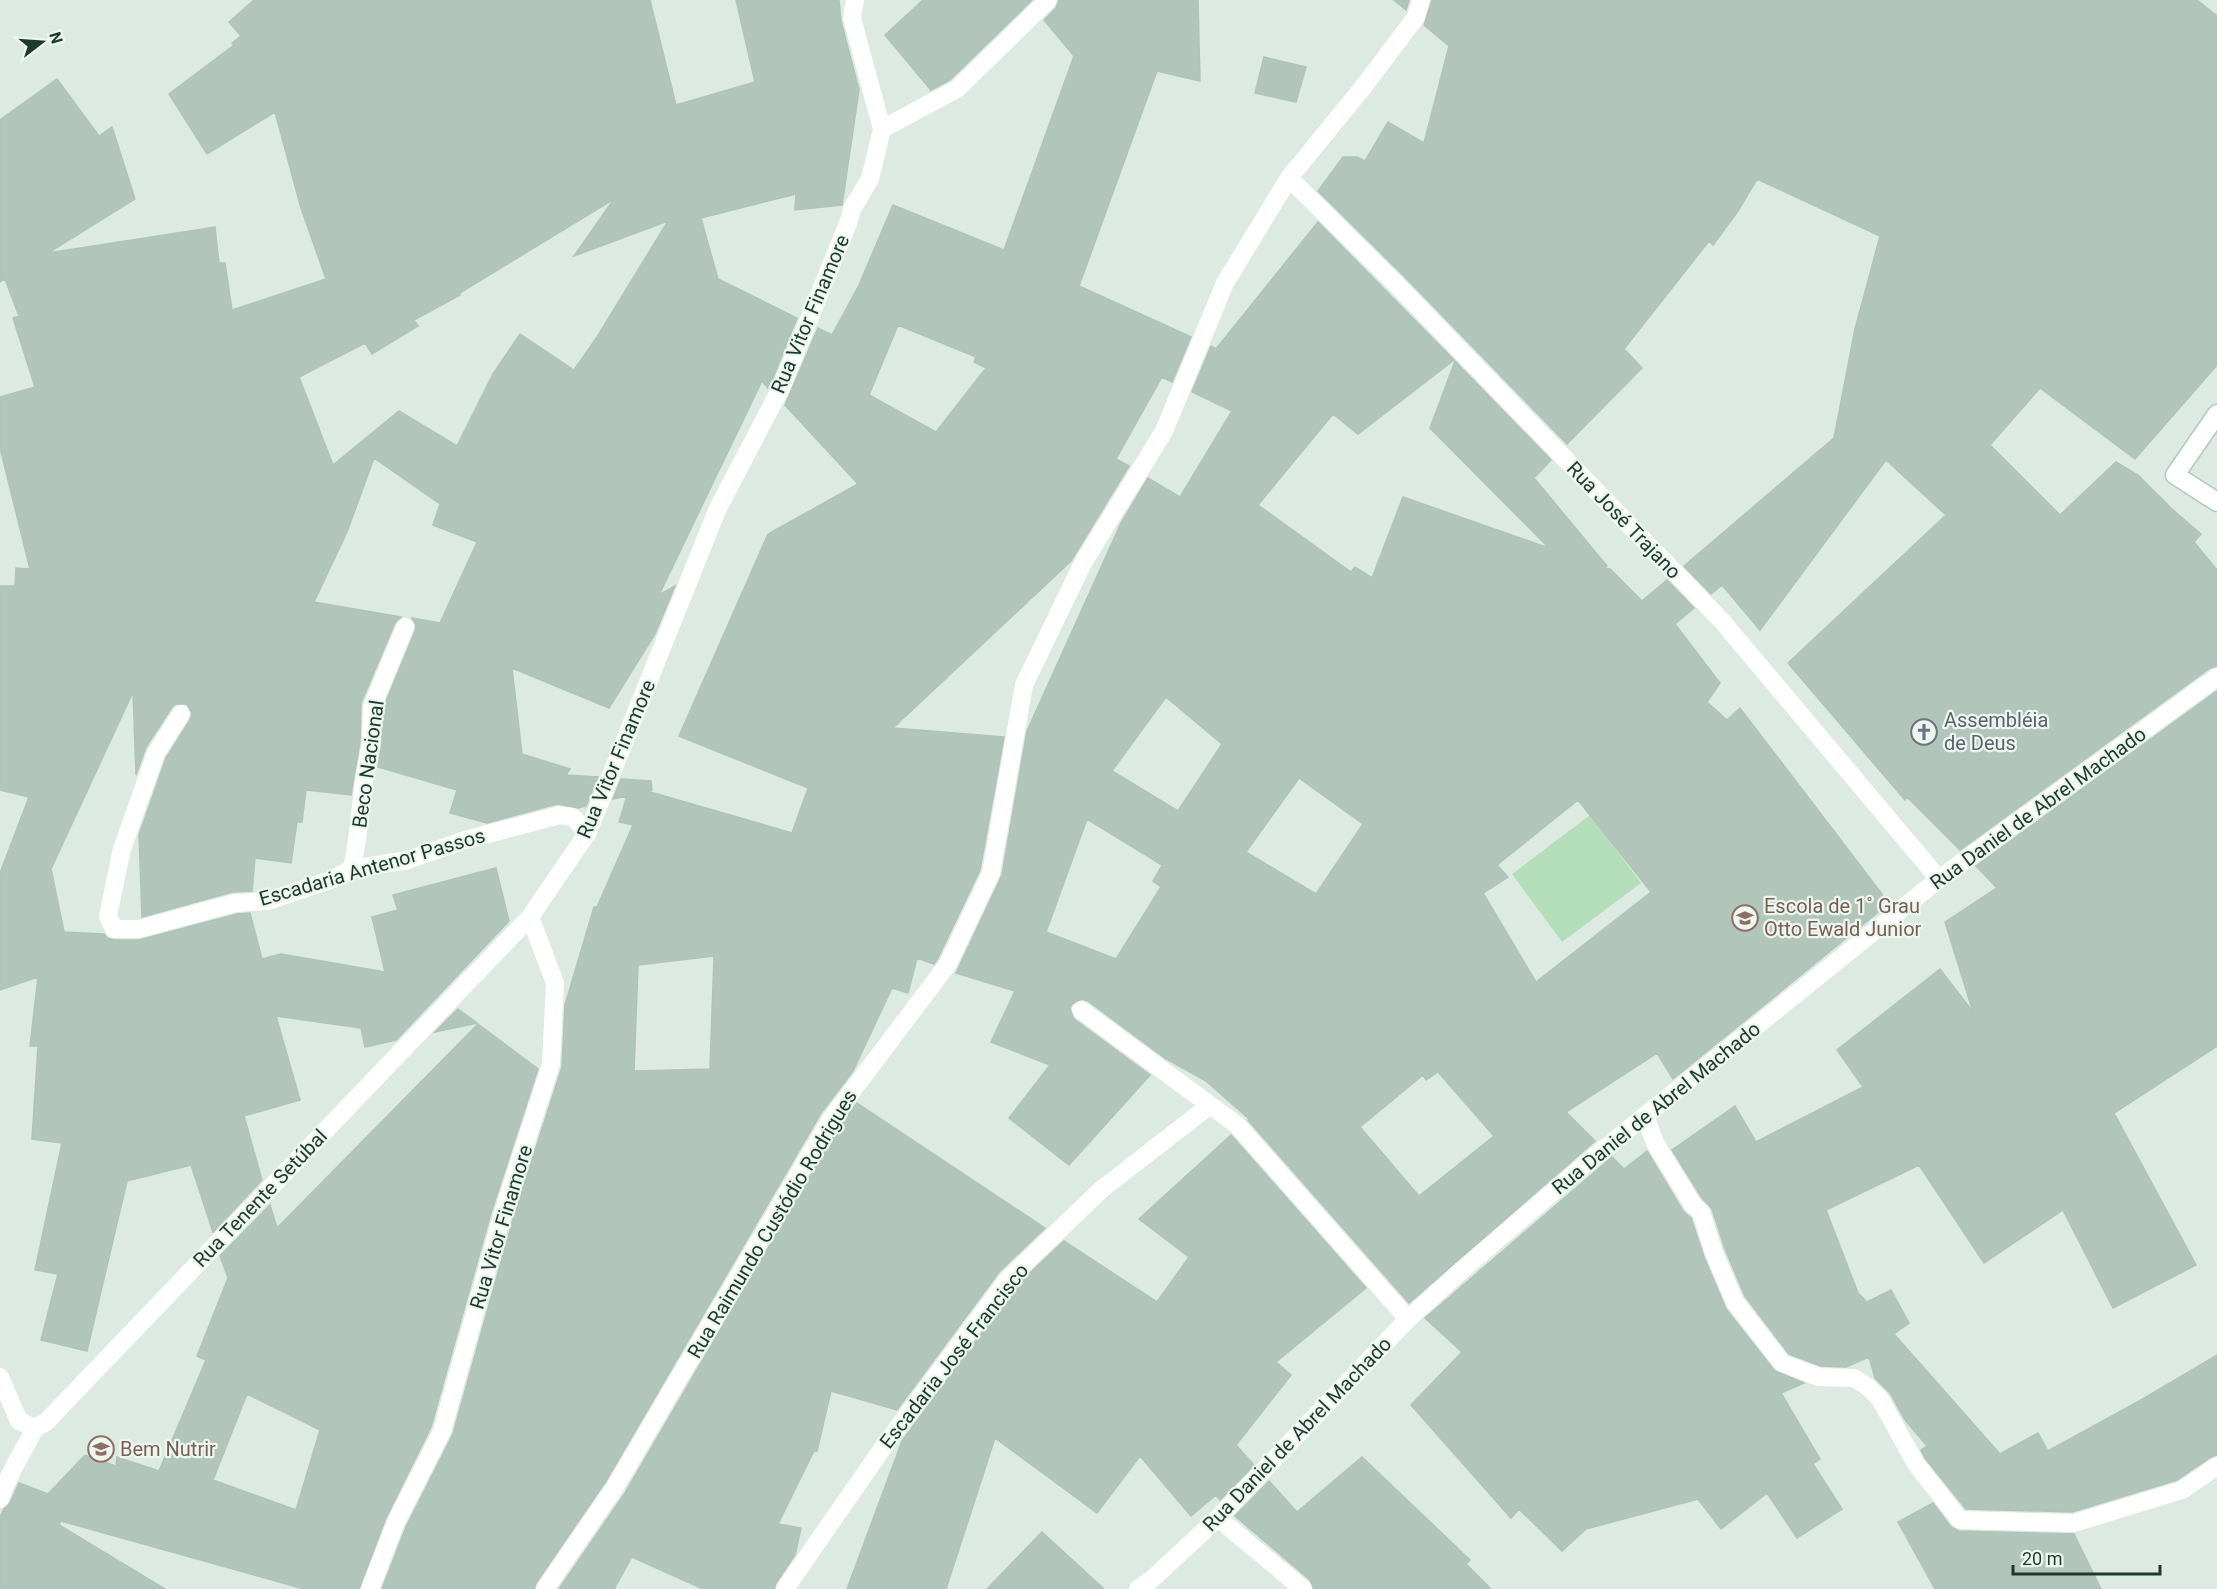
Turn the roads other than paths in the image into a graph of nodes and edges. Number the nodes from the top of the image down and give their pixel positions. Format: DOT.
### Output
graph roads {
  1 [pos="855,0"];
  2 [pos="1048,0"];
  3 [pos="1421,0"];
  4 [pos="882,129"];
  5 [pos="1289,178"];
  6 [pos="2217,414"];
  7 [pos="2217,501"];
  8 [pos="405,627"];
  9 [pos="2217,677"];
  10 [pos="181,714"];
  11 [pos="588,832"];
  12 [pos="352,869"];
  13 [pos="1939,879"];
  14 [pos="530,917"];
  15 [pos="1081,1010"];
  16 [pos="1209,1106"];
  17 [pos="1645,1116"];
  18 [pos="1408,1319"];
  19 [pos="0,1377"];
  20 [pos="34,1428"];
  21 [pos="2217,1466"];
  22 [pos="3,1480"];
  23 [pos="0,1499"];
  24 [pos="1218,1518"];
  25 [pos="370,1589"];
  26 [pos="544,1589"];
  27 [pos="785,1589"];
  28 [pos="1138,1589"];
  29 [pos="1303,1589"];
  1 -- 4 [label="street, Rua Vitor Finamore"];
  2 -- 4 [label="street"];
  3 -- 5 [label="street, Rua Raimundo Custódio Rodrigues"];
  4 -- 11 [label="street, Rua Vitor Finamore"];
  5 -- 13 [label="street, Rua José Trajano"];
  5 -- 26 [label="street, Rua Raimundo Custódio Rodrigues"];
  6 -- 7 [label="street"];
  8 -- 12 [label="street, Beco Nacional"];
  9 -- 13 [label="street, Rua Daniel de Abrel Machado"];
  10 -- 12 [label="street, Escadaria Antenor Passos"];
  11 -- 12 [label="street, Escadaria Antenor Passos"];
  11 -- 14 [label="street, Rua Vitor Finamore"];
  13 -- 17 [label="street, Rua Daniel de Abrel Machado"];
  14 -- 20 [label="street, Rua Tenente Setúbal"];
  14 -- 25 [label="street, Rua Vitor Finamore"];
  15 -- 16 [label="street"];
  16 -- 18 [label="street"];
  16 -- 27 [label="street, Escadaria José Francisco"];
  17 -- 18 [label="street, Rua Daniel de Abrel Machado"];
  17 -- 21 [label="street"];
  18 -- 24 [label="street, Rua Daniel de Abrel Machado"];
  19 -- 20 [label="street"];
  20 -- 22 [label="street"];
  22 -- 23 [label="street"];
  24 -- 28 [label="street, Rua Daniel de Abrel Machado"];
  24 -- 29 [label="street"];
}
